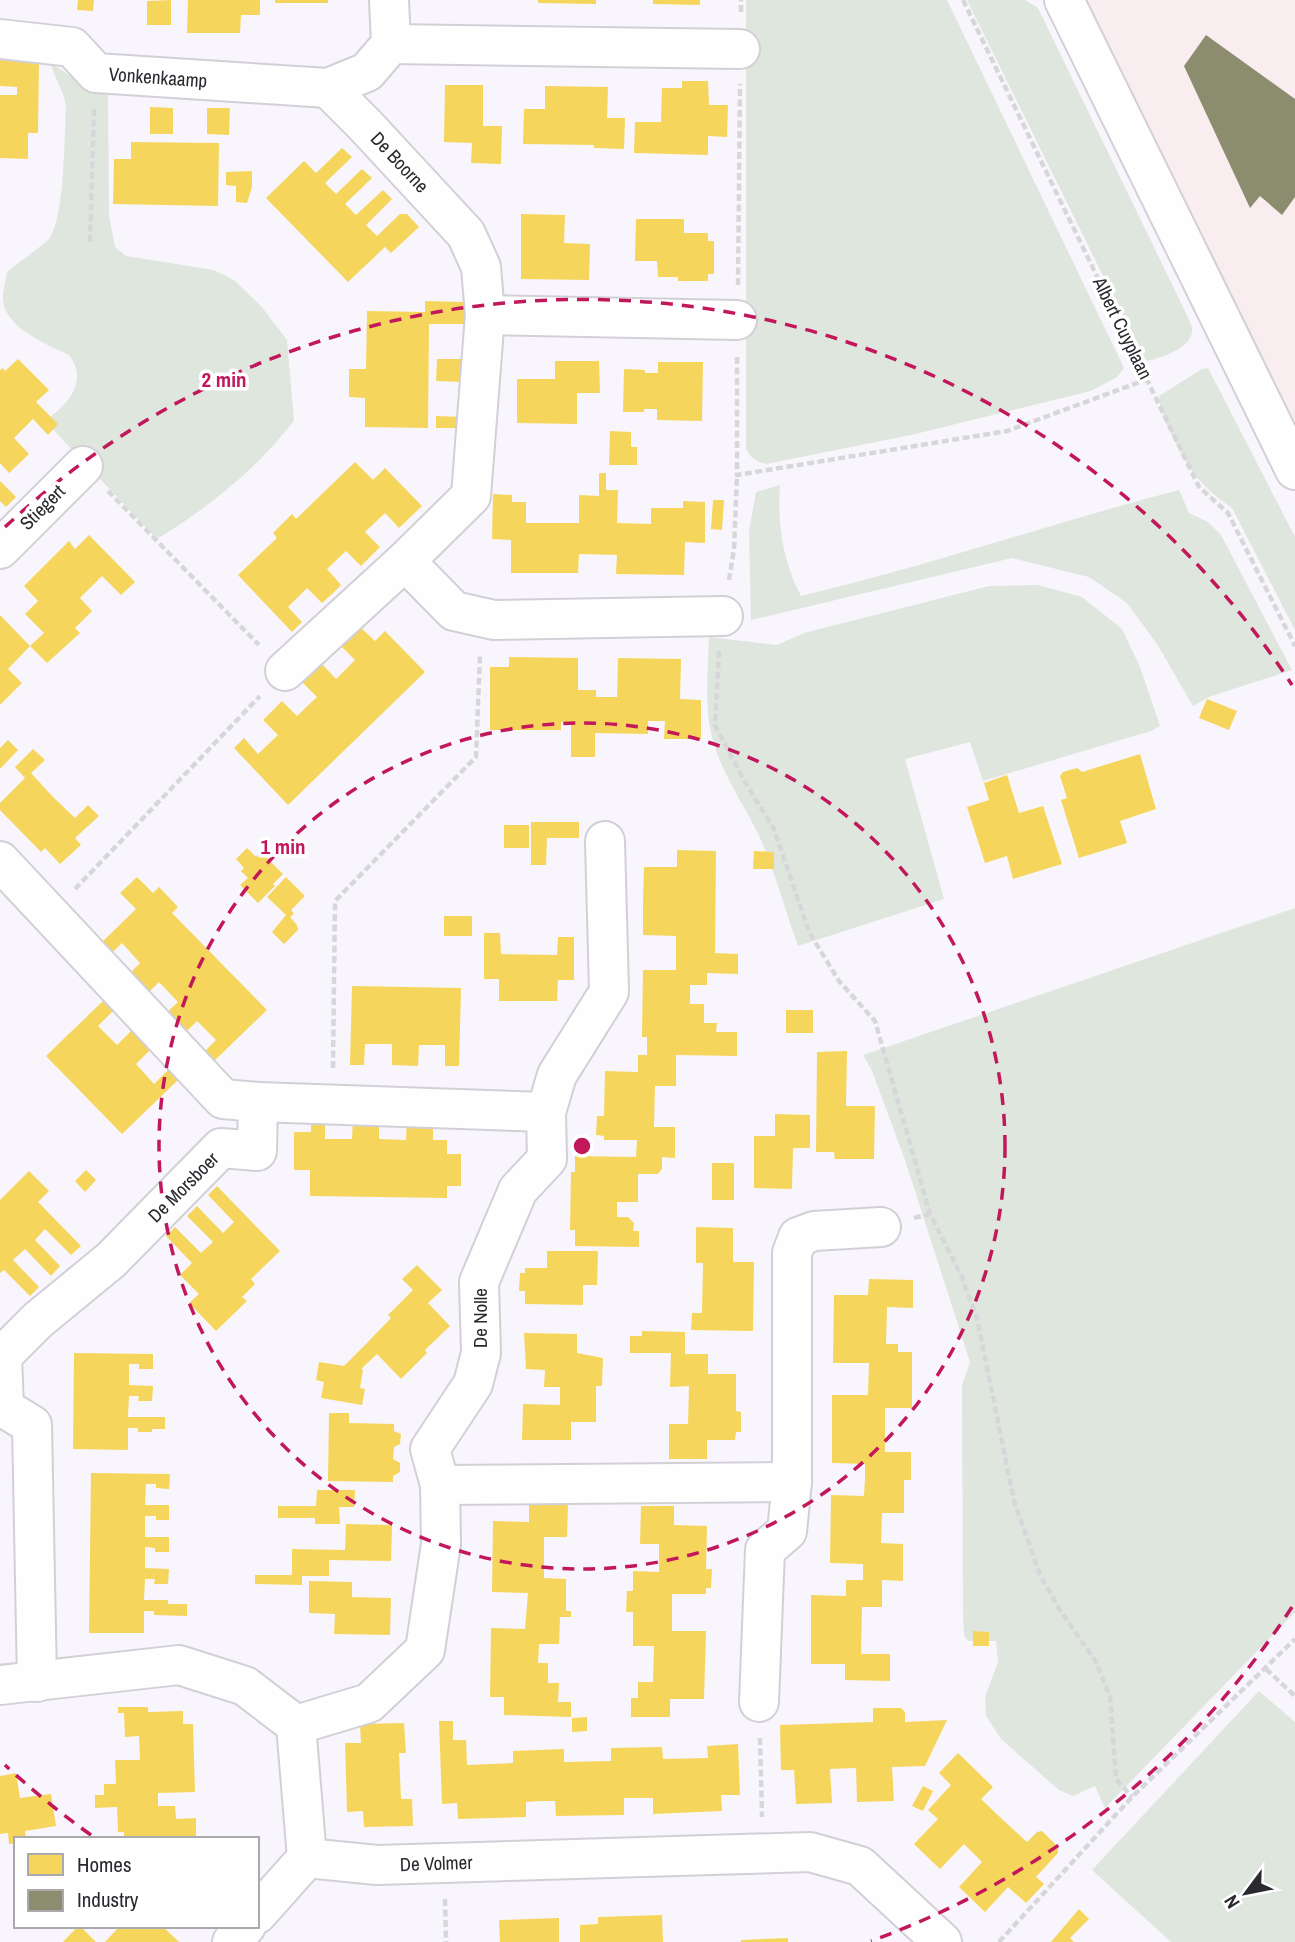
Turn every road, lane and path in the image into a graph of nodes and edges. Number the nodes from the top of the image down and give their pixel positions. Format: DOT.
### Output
graph roads {
  1 [pos="389,0"];
  2 [pos="741,0"];
  3 [pos="963,0"];
  4 [pos="1064,0"];
  5 [pos="0,39"];
  6 [pos="391,44"];
  7 [pos="740,49"];
  8 [pos="96,73"];
  9 [pos="328,88"];
  10 [pos="89,243"];
  11 [pos="485,314"];
  12 [pos="737,320"];
  13 [pos="1148,379"];
  14 [pos="83,466"];
  15 [pos="1295,470"];
  16 [pos="737,475"];
  17 [pos="0,549"];
  18 [pos="404,561"];
  19 [pos="723,616"];
  20 [pos="481,617"];
  21 [pos="1295,646"];
  22 [pos="285,671"];
  23 [pos="605,841"];
  24 [pos="0,861"];
  25 [pos="51,914"];
  26 [pos="258,1102"];
  27 [pos="333,1104"];
  28 [pos="546,1112"];
  29 [pos="881,1227"];
  30 [pos="2,1408"];
  31 [pos="792,1482"];
  32 [pos="440,1485"];
  33 [pos="1295,1639"];
  34 [pos="1266,1669"];
  35 [pos="37,1682"];
  36 [pos="0,1685"];
  37 [pos="1295,1696"];
  38 [pos="759,1702"];
  39 [pos="296,1725"];
  40 [pos="1132,1797"];
  41 [pos="763,1854"];
  42 [pos="307,1858"];
  43 [pos="259,1912"];
  44 [pos="244,1928"];
  45 [pos="232,1942"];
  46 [pos="942,1942"];
  47 [pos="999,1942"];
  1 -- 6 [label="street"];
  2 -- 7 [label="path"];
  3 -- 13 [label="path, Albert Cuyplaan"];
  4 -- 15 [label="street"];
  5 -- 8 [label="street, Vonkenkaamp"];
  6 -- 7 [label="street"];
  6 -- 9 [label="street"];
  7 -- 12 [label="path"];
  8 -- 9 [label="street, Vonkenkaamp"];
  8 -- 10 [label="path"];
  9 -- 11 [label="street, De Boorne"];
  11 -- 12 [label="street"];
  11 -- 18 [label="street, De Boorne"];
  12 -- 16 [label="path"];
  13 -- 16 [label="path"];
  13 -- 21 [label="path, Albert Cuyplaan"];
  14 -- 17 [label="street, Stiegert"];
  14 -- 22 [label="path"];
  16 -- 19 [label="path"];
  18 -- 20 [label="street"];
  18 -- 22 [label="street, De Boorne"];
  19 -- 20 [label="street"];
  19 -- 40 [label="path"];
  20 -- 27 [label="path"];
  22 -- 25 [label="path"];
  23 -- 28 [label="street, De Nolle"];
  24 -- 25 [label="street"];
  25 -- 26 [label="street"];
  26 -- 27 [label="street"];
  26 -- 30 [label="street, De Morsboer"];
  27 -- 28 [label="street"];
  28 -- 32 [label="street, De Nolle"];
  29 -- 31 [label="street"];
  30 -- 35 [label="street, De Morsboer"];
  31 -- 32 [label="street"];
  31 -- 38 [label="street"];
  32 -- 39 [label="street, De Nolle"];
  33 -- 34 [label="path"];
  34 -- 37 [label="path"];
  34 -- 40 [label="path"];
  35 -- 36 [label="street"];
  35 -- 39 [label="street"];
  38 -- 41 [label="path"];
  39 -- 42 [label="street"];
  40 -- 47 [label="path"];
  41 -- 42 [label="street, De Volmer"];
  41 -- 46 [label="street, De Volmer"];
  42 -- 43 [label="street"];
  44 -- 45 [label="street"];
}
